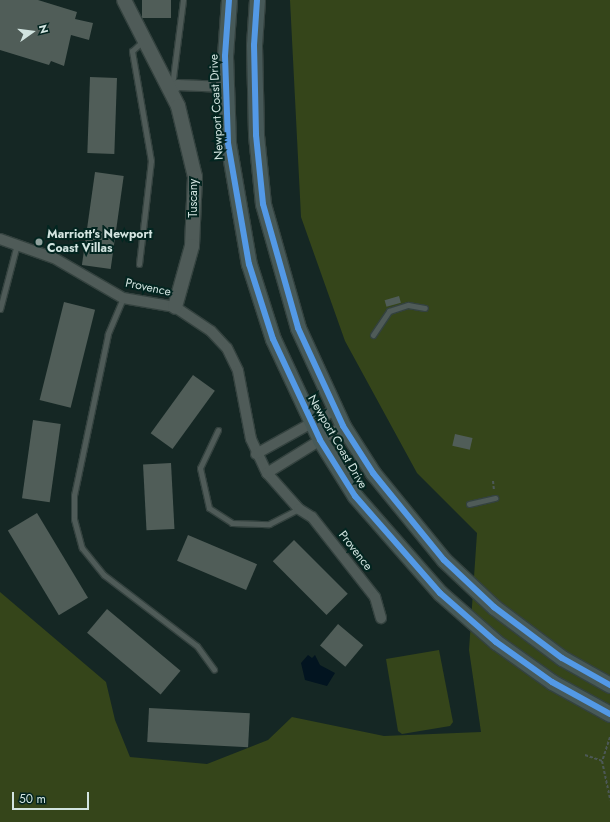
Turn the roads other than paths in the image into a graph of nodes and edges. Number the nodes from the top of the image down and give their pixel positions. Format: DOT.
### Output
graph roads {
  1 [pos="124,0"];
  2 [pos="183,0"];
  3 [pos="229,0"];
  4 [pos="258,0"];
  5 [pos="146,39"];
  6 [pos="226,87"];
  7 [pos="171,91"];
  8 [pos="0,239"];
  9 [pos="17,244"];
  10 [pos="139,264"];
  11 [pos="123,298"];
  12 [pos="175,307"];
  13 [pos="425,308"];
  14 [pos="0,309"];
  15 [pos="373,335"];
  16 [pos="335,410"];
  17 [pos="312,424"];
  18 [pos="343,426"];
  19 [pos="218,430"];
  20 [pos="320,440"];
  21 [pos="256,454"];
  22 [pos="267,473"];
  23 [pos="495,498"];
  24 [pos="469,504"];
  25 [pos="299,509"];
  26 [pos="381,618"];
  27 [pos="214,669"];
  28 [pos="610,685"];
  29 [pos="610,714"];
  1 -- 5 [label="street, Tuscany"];
  2 -- 7 [label="lane"];
  3 -- 6 [label="main road, Newport Coast Drive"];
  4 -- 16 [label="main road, Newport Coast Drive"];
  5 -- 7 [label="street, Tuscany"];
  5 -- 10 [label="lane"];
  6 -- 7 [label="street"];
  6 -- 17 [label="main road, Newport Coast Drive"];
  7 -- 12 [label="street, Tuscany"];
  8 -- 9 [label="street, Provence"];
  9 -- 11 [label="street, Provence"];
  9 -- 14 [label="lane"];
  11 -- 12 [label="street, Provence"];
  11 -- 27 [label="lane"];
  12 -- 21 [label="street, Provence"];
  13 -- 15 [label="lane"];
  16 -- 17 [label="street"];
  16 -- 18 [label="main road, Newport Coast Drive"];
  17 -- 20 [label="main road, Newport Coast Drive"];
  17 -- 21 [label="street"];
  18 -- 20 [label="street"];
  18 -- 28 [label="main road, Newport Coast Drive"];
  19 -- 25 [label="lane"];
  20 -- 22 [label="street"];
  20 -- 29 [label="main road, Newport Coast Drive"];
  21 -- 22 [label="street, Provence"];
  22 -- 25 [label="street, Provence"];
  23 -- 24 [label="lane"];
  25 -- 26 [label="street, Provence"];
}
